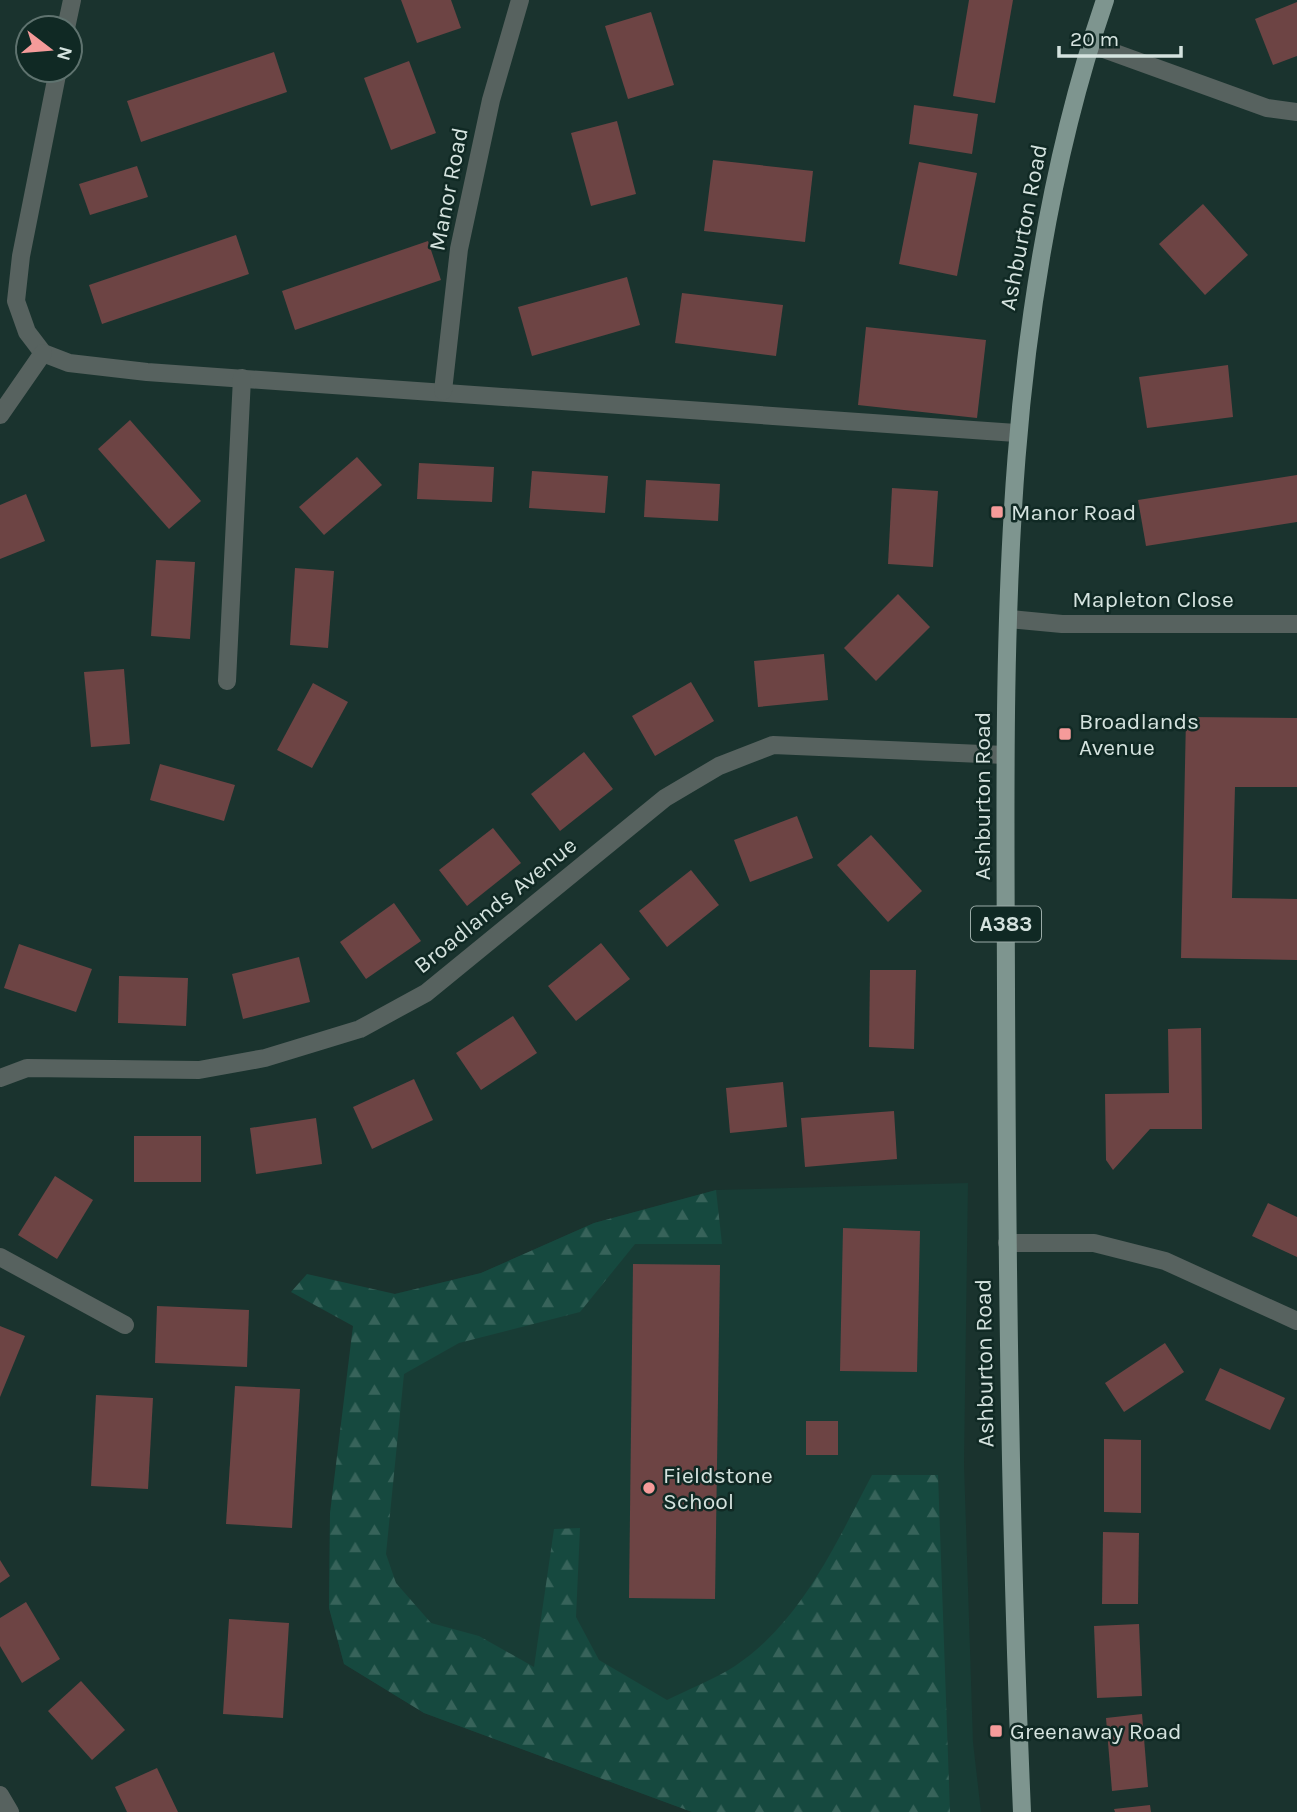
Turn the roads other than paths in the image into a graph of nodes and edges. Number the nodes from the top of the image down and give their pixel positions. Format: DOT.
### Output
graph roads {
  1 [pos="520,0"];
  2 [pos="1105,0"];
  3 [pos="1090,44"];
  4 [pos="55,84"];
  5 [pos="1297,112"];
  6 [pos="43,353"];
  7 [pos="242,378"];
  8 [pos="443,391"];
  9 [pos="0,415"];
  10 [pos="1016,433"];
  11 [pos="1009,619"];
  12 [pos="1297,624"];
  13 [pos="227,681"];
  14 [pos="1005,755"];
  15 [pos="0,1077"];
  16 [pos="1007,1243"];
  17 [pos="0,1257"];
  18 [pos="1297,1321"];
  19 [pos="125,1325"];
  20 [pos="0,1795"];
  21 [pos="10,1812"];
  22 [pos="1022,1812"];
  1 -- 8 [label="street, Manor Road"];
  2 -- 3 [label="main road, Ashburton Road / A383"];
  3 -- 5 [label="street"];
  3 -- 10 [label="main road, Ashburton Road / A383"];
  4 -- 6 [label="street"];
  6 -- 7 [label="street"];
  6 -- 9 [label="street"];
  7 -- 8 [label="street"];
  7 -- 13 [label="street"];
  8 -- 10 [label="street"];
  10 -- 11 [label="main road, Ashburton Road / A383"];
  11 -- 12 [label="street, Mapleton Close"];
  11 -- 14 [label="main road, Ashburton Road / A383"];
  14 -- 15 [label="street, Broadlands Avenue"];
  14 -- 16 [label="main road, Ashburton Road / A383"];
  16 -- 18 [label="street"];
  16 -- 22 [label="main road, Ashburton Road / A383"];
  17 -- 19 [label="street"];
  20 -- 21 [label="street"];
}
